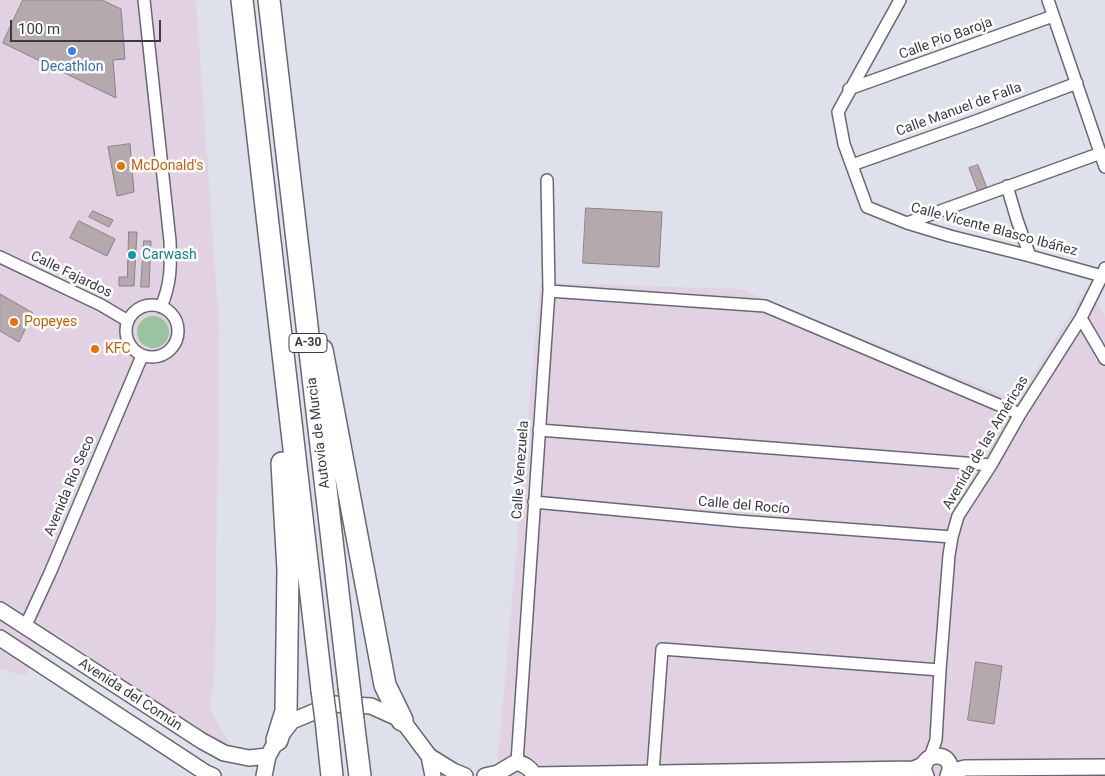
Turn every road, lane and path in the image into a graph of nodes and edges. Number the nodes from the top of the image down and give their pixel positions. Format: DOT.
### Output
graph roads {
  1 [pos="144,0"];
  2 [pos="242,0"];
  3 [pos="269,0"];
  4 [pos="900,0"];
  5 [pos="1048,0"];
  6 [pos="1053,16"];
  7 [pos="1076,83"];
  8 [pos="849,89"];
  9 [pos="1101,153"];
  10 [pos="852,165"];
  11 [pos="1105,167"];
  12 [pos="289,175"];
  13 [pos="547,180"];
  14 [pos="1007,186"];
  15 [pos="907,223"];
  16 [pos="271,251"];
  17 [pos="1030,256"];
  18 [pos="0,257"];
  19 [pos="1104,272"];
  20 [pos="549,291"];
  21 [pos="162,306"];
  22 [pos="1081,318"];
  23 [pos="128,321"];
  24 [pos="142,356"];
  25 [pos="1105,359"];
  26 [pos="1020,414"];
  27 [pos="539,430"];
  28 [pos="991,465"];
  29 [pos="534,502"];
  30 [pos="952,537"];
  31 [pos="0,610"];
  32 [pos="25,627"];
  33 [pos="0,638"];
  34 [pos="940,670"];
  35 [pos="402,720"];
  36 [pos="272,748"];
  37 [pos="429,756"];
  38 [pos="517,762"];
  39 [pos="929,765"];
  40 [pos="1105,767"];
  41 [pos="965,768"];
  42 [pos="653,772"];
  43 [pos="213,776"];
  44 [pos="264,776"];
  45 [pos="332,776"];
  46 [pos="360,776"];
  47 [pos="433,776"];
  48 [pos="465,776"];
  49 [pos="485,776"];
  50 [pos="534,776"];
  51 [pos="948,776"];
  1 -- 21 [label="street"];
  2 -- 16 [label="highway, Autovía de Murcia / A-30"];
  3 -- 12 [label="highway, Autovía de Murcia / A-30"];
  4 -- 8 [label="street, Calle Vicente Blasco Ibáñez"];
  5 -- 6 [label="street"];
  6 -- 7 [label="street"];
  6 -- 8 [label="street, Calle Pío Baroja"];
  7 -- 9 [label="street"];
  7 -- 10 [label="street, Calle Manuel de Falla"];
  8 -- 10 [label="street, Calle Vicente Blasco Ibáñez"];
  9 -- 11 [label="street"];
  9 -- 14 [label="street"];
  10 -- 15 [label="street, Calle Vicente Blasco Ibáñez"];
  12 -- 35 [label="highway"];
  12 -- 46 [label="highway, Autovía de Murcia / A-30, bridge"];
  13 -- 20 [label="street, Calle Venezuela"];
  14 -- 15 [label="street"];
  14 -- 17 [label="street"];
  15 -- 17 [label="street, Calle Vicente Blasco Ibáñez"];
  16 -- 36 [label="highway"];
  16 -- 45 [label="highway, Autovía de Murcia / A-30, bridge"];
  17 -- 19 [label="street, Calle Vicente Blasco Ibáñez"];
  18 -- 23 [label="street, Calle Fajardos"];
  19 -- 22 [label="street, Avenida de las Américas"];
  20 -- 26 [label="street"];
  20 -- 27 [label="street, Calle Venezuela"];
  21 -- 23 [label="street"];
  21 -- 24 [label="street"];
  22 -- 25 [label="street"];
  22 -- 26 [label="street, Avenida de las Américas"];
  23 -- 24 [label="street"];
  24 -- 32 [label="street, Avenida Río Seco"];
  26 -- 28 [label="street, Avenida de las Américas"];
  27 -- 28 [label="street"];
  27 -- 29 [label="street, Calle Venezuela"];
  28 -- 30 [label="street, Avenida de las Américas"];
  29 -- 30 [label="street, Calle del Rocío"];
  29 -- 38 [label="street, Calle Venezuela"];
  30 -- 34 [label="street, Avenida de las Américas"];
  31 -- 32 [label="street, Avenida del Común"];
  32 -- 36 [label="street, Avenida del Común"];
  33 -- 43 [label="street, Avenida del Común"];
  34 -- 39 [label="street, Avenida de las Américas"];
  34 -- 42 [label="street"];
  35 -- 36 [label="street"];
  35 -- 37 [label="street"];
  36 -- 44 [label="street"];
  37 -- 47 [label="street"];
  37 -- 48 [label="street"];
  38 -- 49 [label="street"];
  38 -- 50 [label="street"];
  39 -- 41 [label="street"];
  39 -- 42 [label="street"];
  39 -- 51 [label="street"];
  40 -- 41 [label="street"];
  41 -- 51 [label="street"];
  42 -- 50 [label="street"];
}
